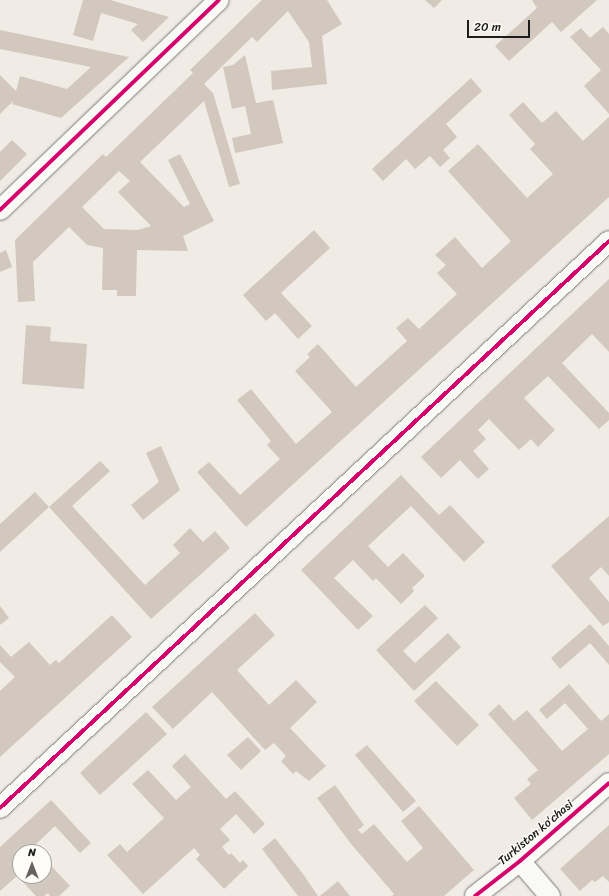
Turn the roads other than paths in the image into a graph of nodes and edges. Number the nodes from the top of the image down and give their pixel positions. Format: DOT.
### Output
graph roads {
  1 [pos="219,0"];
  2 [pos="0,210"];
  3 [pos="609,241"];
  4 [pos="609,783"];
  5 [pos="0,808"];
  6 [pos="520,861"];
  7 [pos="475,896"];
  8 [pos="550,896"];
  1 -- 2 [label="street"];
  3 -- 5 [label="street"];
  4 -- 6 [label="street, Turkiston koʻchasi"];
  6 -- 7 [label="street, Turkiston koʻchasi"];
  6 -- 8 [label="street"];
}
